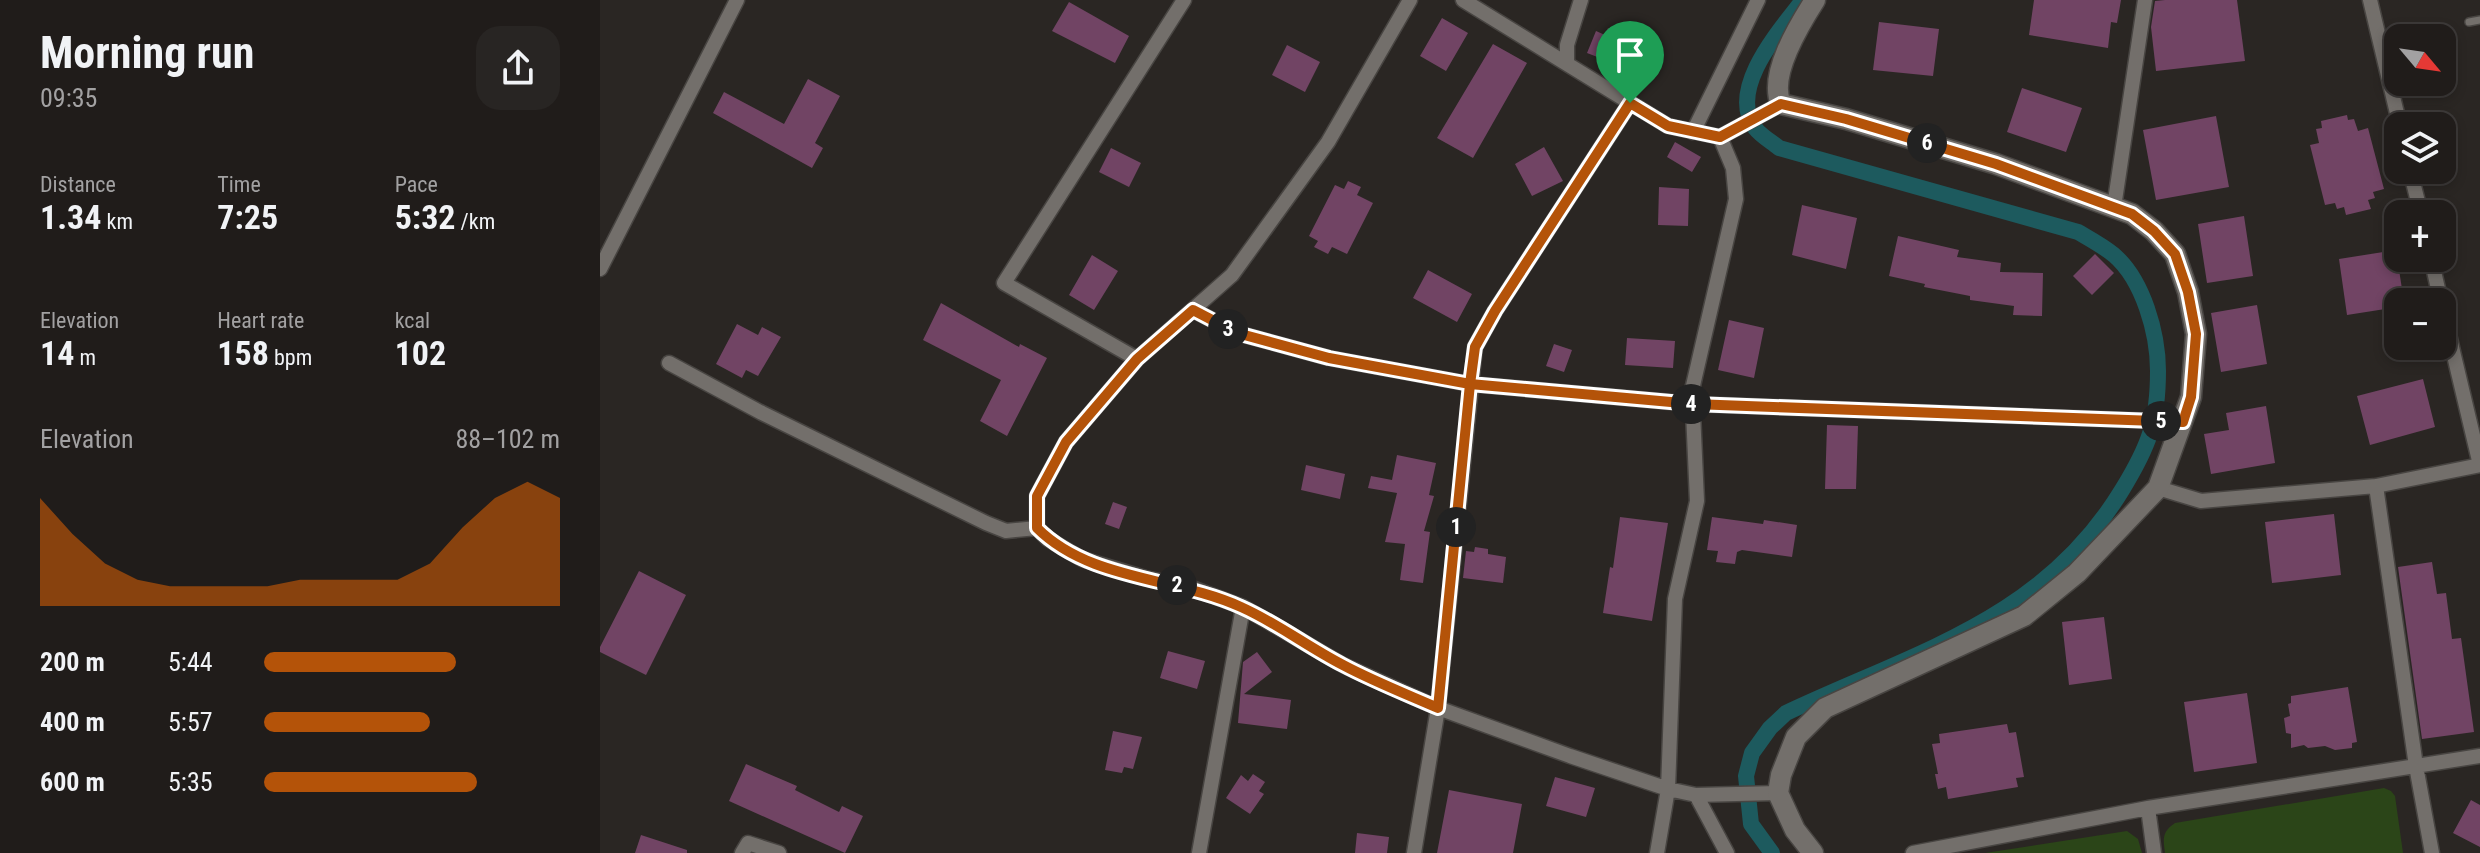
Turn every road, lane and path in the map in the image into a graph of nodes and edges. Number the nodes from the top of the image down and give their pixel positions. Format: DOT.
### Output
graph roads {
  1 [pos="737,0"];
  2 [pos="1184,0"];
  3 [pos="1410,0"];
  4 [pos="1463,0"];
  5 [pos="1581,0"];
  6 [pos="1758,0"];
  7 [pos="1815,0"];
  8 [pos="2145,0"];
  9 [pos="2370,0"];
  10 [pos="2480,20"];
  11 [pos="2469,22"];
  12 [pos="1567,64"];
  13 [pos="1630,103"];
  14 [pos="1781,104"];
  15 [pos="2397,112"];
  16 [pos="1693,132"];
  17 [pos="1720,137"];
  18 [pos="2114,207"];
  19 [pos="600,269"];
  20 [pos="1193,310"];
  21 [pos="1137,359"];
  22 [pos="2455,360"];
  23 [pos="669,363"];
  24 [pos="1470,384"];
  25 [pos="1693,404"];
  26 [pos="2183,422"];
  27 [pos="2480,465"];
  28 [pos="2376,486"];
  29 [pos="2158,488"];
  30 [pos="1037,528"];
  31 [pos="1243,607"];
  32 [pos="1438,708"];
  33 [pos="2480,756"];
  34 [pos="2416,766"];
  35 [pos="1668,789"];
  36 [pos="1771,792"];
  37 [pos="1696,795"];
  38 [pos="2148,808"];
  39 [pos="742,853"];
  40 [pos="779,853"];
  41 [pos="1199,853"];
  42 [pos="1414,853"];
  43 [pos="1657,853"];
  44 [pos="1727,853"];
  45 [pos="1813,853"];
  46 [pos="1913,853"];
  47 [pos="2154,853"];
  48 [pos="2432,853"];
  1 -- 19 [label="street"];
  2 -- 21 [label="street"];
  3 -- 20 [label="street"];
  4 -- 12 [label="street"];
  5 -- 12 [label="street"];
  6 -- 16 [label="street"];
  7 -- 14 [label="street"];
  8 -- 18 [label="street"];
  9 -- 15 [label="street"];
  10 -- 11 [label="lane"];
  12 -- 13 [label="street"];
  13 -- 16 [label="street"];
  13 -- 24 [label="street"];
  14 -- 17 [label="street"];
  14 -- 18 [label="street"];
  16 -- 17 [label="street"];
  17 -- 25 [label="street"];
  18 -- 26 [label="street"];
  20 -- 21 [label="street"];
  20 -- 24 [label="street"];
  21 -- 30 [label="street"];
  22 -- 27 [label="street"];
  23 -- 30 [label="street"];
  24 -- 25 [label="street"];
  24 -- 32 [label="street"];
  25 -- 26 [label="street"];
  25 -- 35 [label="street"];
  26 -- 29 [label="street"];
  27 -- 28 [label="street"];
  28 -- 29 [label="street"];
  28 -- 34 [label="street"];
  29 -- 36 [label="street"];
  30 -- 31 [label="street"];
  31 -- 32 [label="street"];
  31 -- 41 [label="street"];
  32 -- 35 [label="street"];
  32 -- 42 [label="street"];
  33 -- 34 [label="street"];
  34 -- 38 [label="street"];
  34 -- 48 [label="street"];
  35 -- 37 [label="street"];
  35 -- 43 [label="street"];
  36 -- 37 [label="street"];
  36 -- 45 [label="street"];
  37 -- 44 [label="street"];
  38 -- 46 [label="street"];
  38 -- 47 [label="street"];
  39 -- 40 [label="street"];
}
